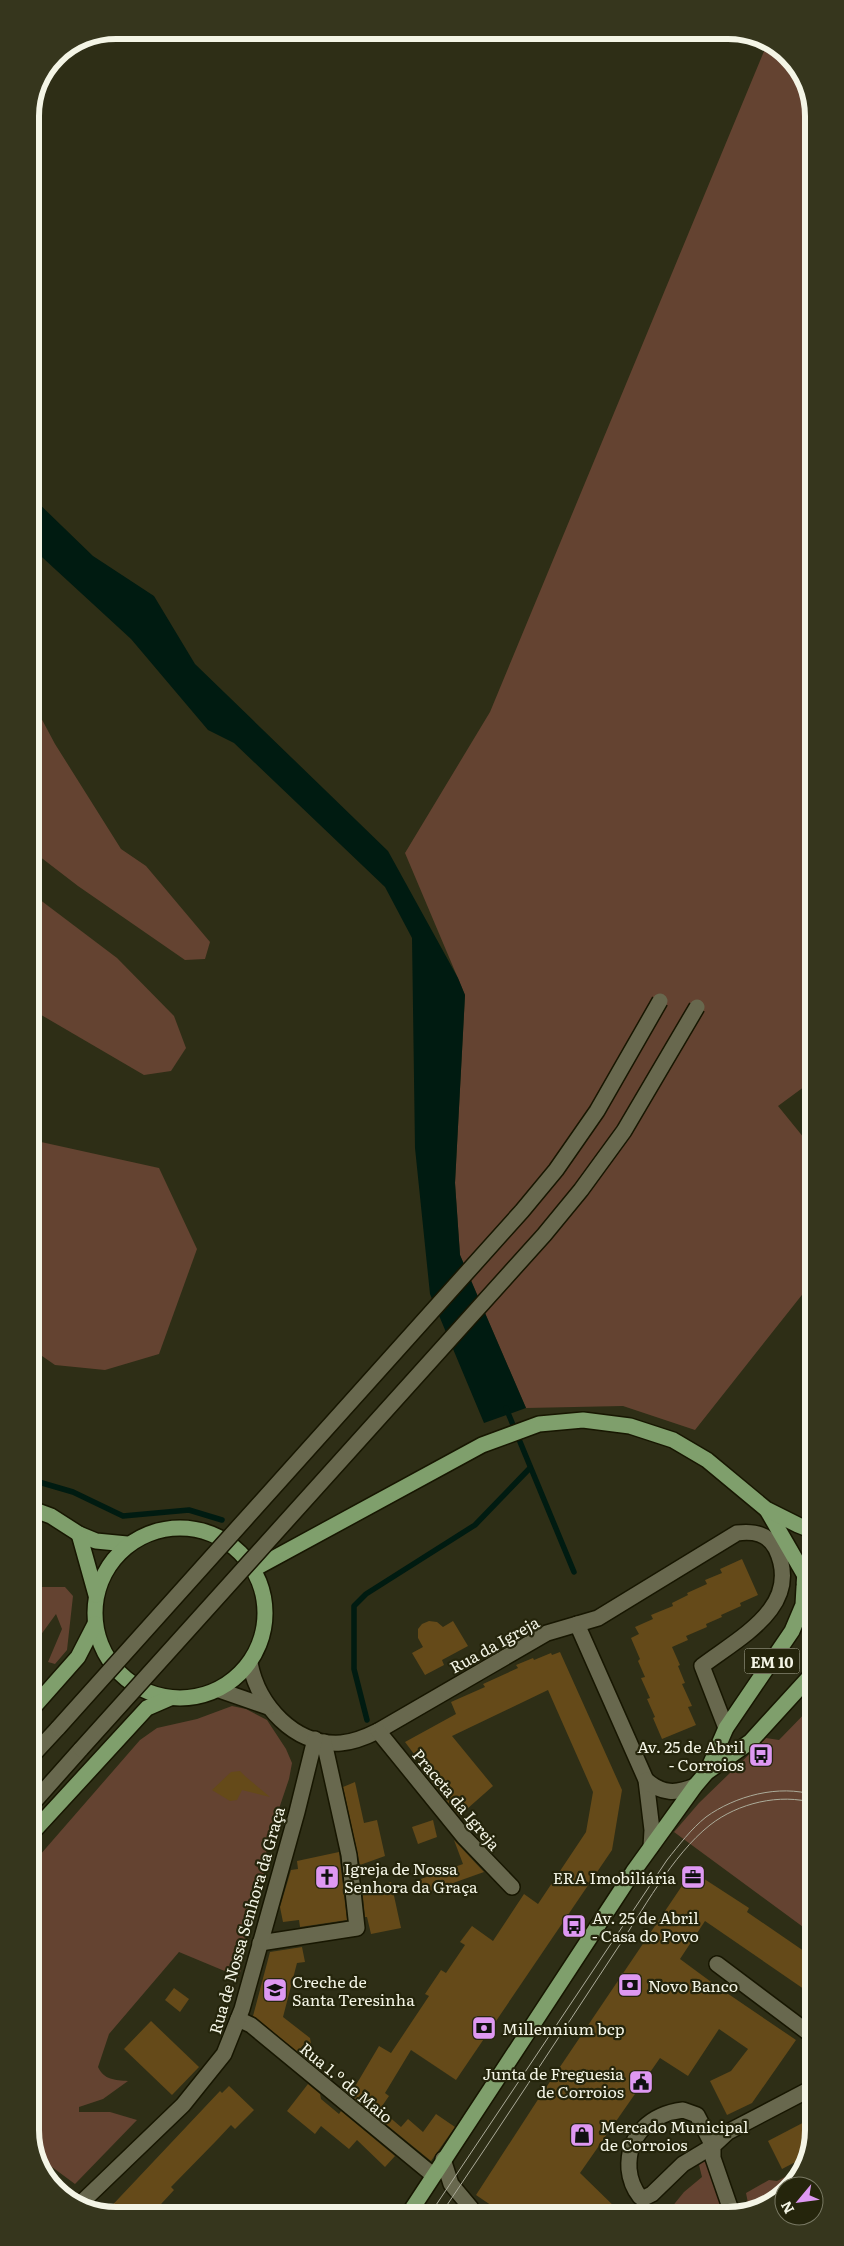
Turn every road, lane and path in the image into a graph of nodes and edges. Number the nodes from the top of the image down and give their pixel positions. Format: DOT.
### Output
graph roads {
  1 [pos="660,1001"];
  2 [pos="696,1007"];
  3 [pos="766,1509"];
  4 [pos="39,1512"];
  5 [pos="805,1528"];
  6 [pos="79,1534"];
  7 [pos="127,1544"];
  8 [pos="254,1569"];
  9 [pos="805,1577"];
  10 [pos="804,1580"];
  11 [pos="805,1590"];
  12 [pos="96,1595"];
  13 [pos="95,1624"];
  14 [pos="577,1624"];
  15 [pos="250,1663"];
  16 [pos="805,1682"];
  17 [pos="219,1690"];
  18 [pos="170,1698"];
  19 [pos="39,1701"];
  20 [pos="268,1707"];
  21 [pos="726,1728"];
  22 [pos="378,1731"];
  23 [pos="319,1740"];
  24 [pos="39,1748"];
  25 [pos="707,1772"];
  26 [pos="646,1780"];
  27 [pos="695,1786"];
  28 [pos="39,1795"];
  29 [pos="39,1824"];
  30 [pos="651,1847"];
  31 [pos="512,1887"];
  32 [pos="260,1943"];
  33 [pos="717,1964"];
  34 [pos="238,2019"];
  35 [pos="805,2030"];
  36 [pos="805,2092"];
  37 [pos="717,2141"];
  38 [pos="443,2159"];
  39 [pos="433,2175"];
  40 [pos="84,2200"];
  41 [pos="412,2207"];
  42 [pos="470,2207"];
  43 [pos="730,2207"];
  1 -- 24 [label="street, bridge"];
  2 -- 28 [label="street, bridge"];
  3 -- 5 [label="main road"];
  3 -- 8 [label="main road"];
  3 -- 10 [label="main road"];
  4 -- 6 [label="main road"];
  6 -- 7 [label="main road"];
  6 -- 12 [label="main road"];
  7 -- 8 [label="main road"];
  7 -- 12 [label="main road"];
  8 -- 15 [label="main road"];
  9 -- 10 [label="main road"];
  10 -- 11 [label="main road"];
  10 -- 21 [label="main road, EM 10"];
  12 -- 13 [label="main road"];
  13 -- 18 [label="main road"];
  13 -- 19 [label="main road"];
  14 -- 21 [label="street, Rua da Igreja"];
  14 -- 22 [label="street, Rua da Igreja"];
  14 -- 26 [label="street"];
  15 -- 17 [label="main road"];
  15 -- 20 [label="street, Rua da Igreja"];
  16 -- 25 [label="main road, EM 10"];
  17 -- 18 [label="main road"];
  17 -- 20 [label="street, Rua da Igreja"];
  18 -- 29 [label="main road"];
  20 -- 23 [label="street, Rua da Igreja"];
  21 -- 25 [label="main road"];
  22 -- 23 [label="street, Rua da Igreja"];
  22 -- 31 [label="street, Praceta da Igreja"];
  23 -- 32 [label="street, Rua de Nossa Senhora da Graça"];
  23 -- 32 [label="street"];
  25 -- 27 [label="main road"];
  26 -- 27 [label="street"];
  26 -- 30 [label="street"];
  27 -- 30 [label="main road"];
  30 -- 38 [label="main road"];
  32 -- 34 [label="street, Rua de Nossa Senhora da Graça"];
  33 -- 35 [label="street"];
  34 -- 39 [label="street, Rua 1.º de Maio"];
  34 -- 40 [label="street, Rua de Nossa Senhora da Graça"];
  36 -- 37 [label="street"];
  37 -- 37 [label="street"];
  37 -- 43 [label="street"];
  38 -- 39 [label="main road"];
  38 -- 42 [label="street"];
  39 -- 41 [label="main road"];
}
